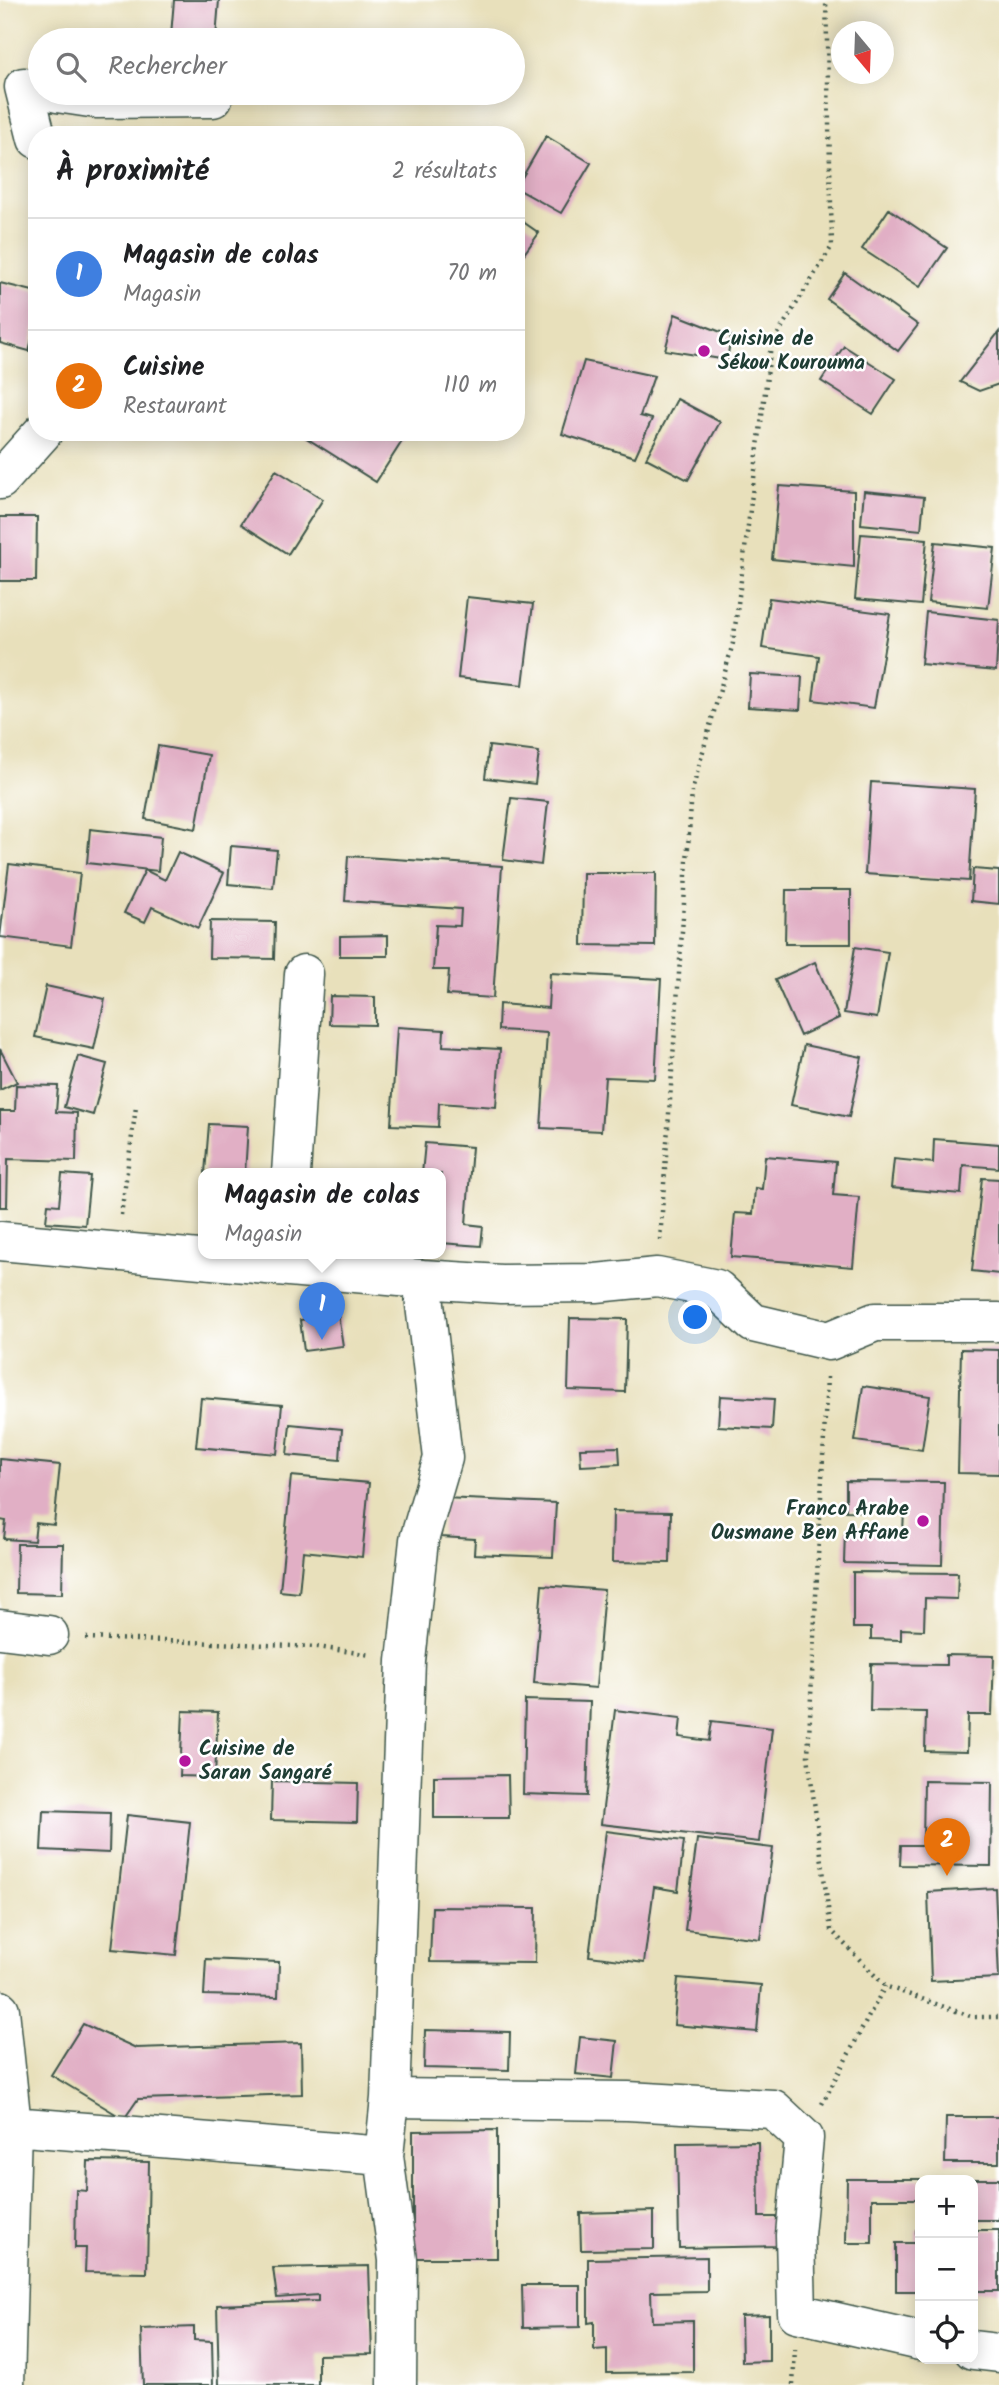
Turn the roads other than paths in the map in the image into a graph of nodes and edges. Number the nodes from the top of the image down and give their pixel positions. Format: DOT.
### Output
graph roads {
  1 [pos="32,105"];
  2 [pos="35,126"];
  3 [pos="35,441"];
  4 [pos="0,480"];
  5 [pos="304,974"];
  6 [pos="291,1168"];
  7 [pos="0,1241"];
  8 [pos="198,1256"];
  9 [pos="239,1259"];
  10 [pos="285,1262"];
  11 [pos="422,1279"];
  12 [pos="999,1322"];
  13 [pos="0,1629"];
  14 [pos="48,1635"];
  15 [pos="0,2010"];
  16 [pos="390,2098"];
  17 [pos="12,2126"];
  18 [pos="384,2156"];
  19 [pos="915,2340"];
  20 [pos="978,2351"];
  21 [pos="999,2353"];
  22 [pos="5,2385"];
  23 [pos="397,2385"];
  1 -- 2 [label="street"];
  3 -- 4 [label="street"];
  5 -- 6 [label="street"];
  7 -- 8 [label="street"];
  9 -- 10 [label="street"];
  10 -- 11 [label="street"];
  11 -- 12 [label="street"];
  11 -- 16 [label="street"];
  13 -- 14 [label="street"];
  15 -- 17 [label="street"];
  16 -- 18 [label="street"];
  16 -- 19 [label="street"];
  17 -- 18 [label="street"];
  17 -- 22 [label="street"];
  18 -- 23 [label="street"];
  20 -- 21 [label="street"];
}
